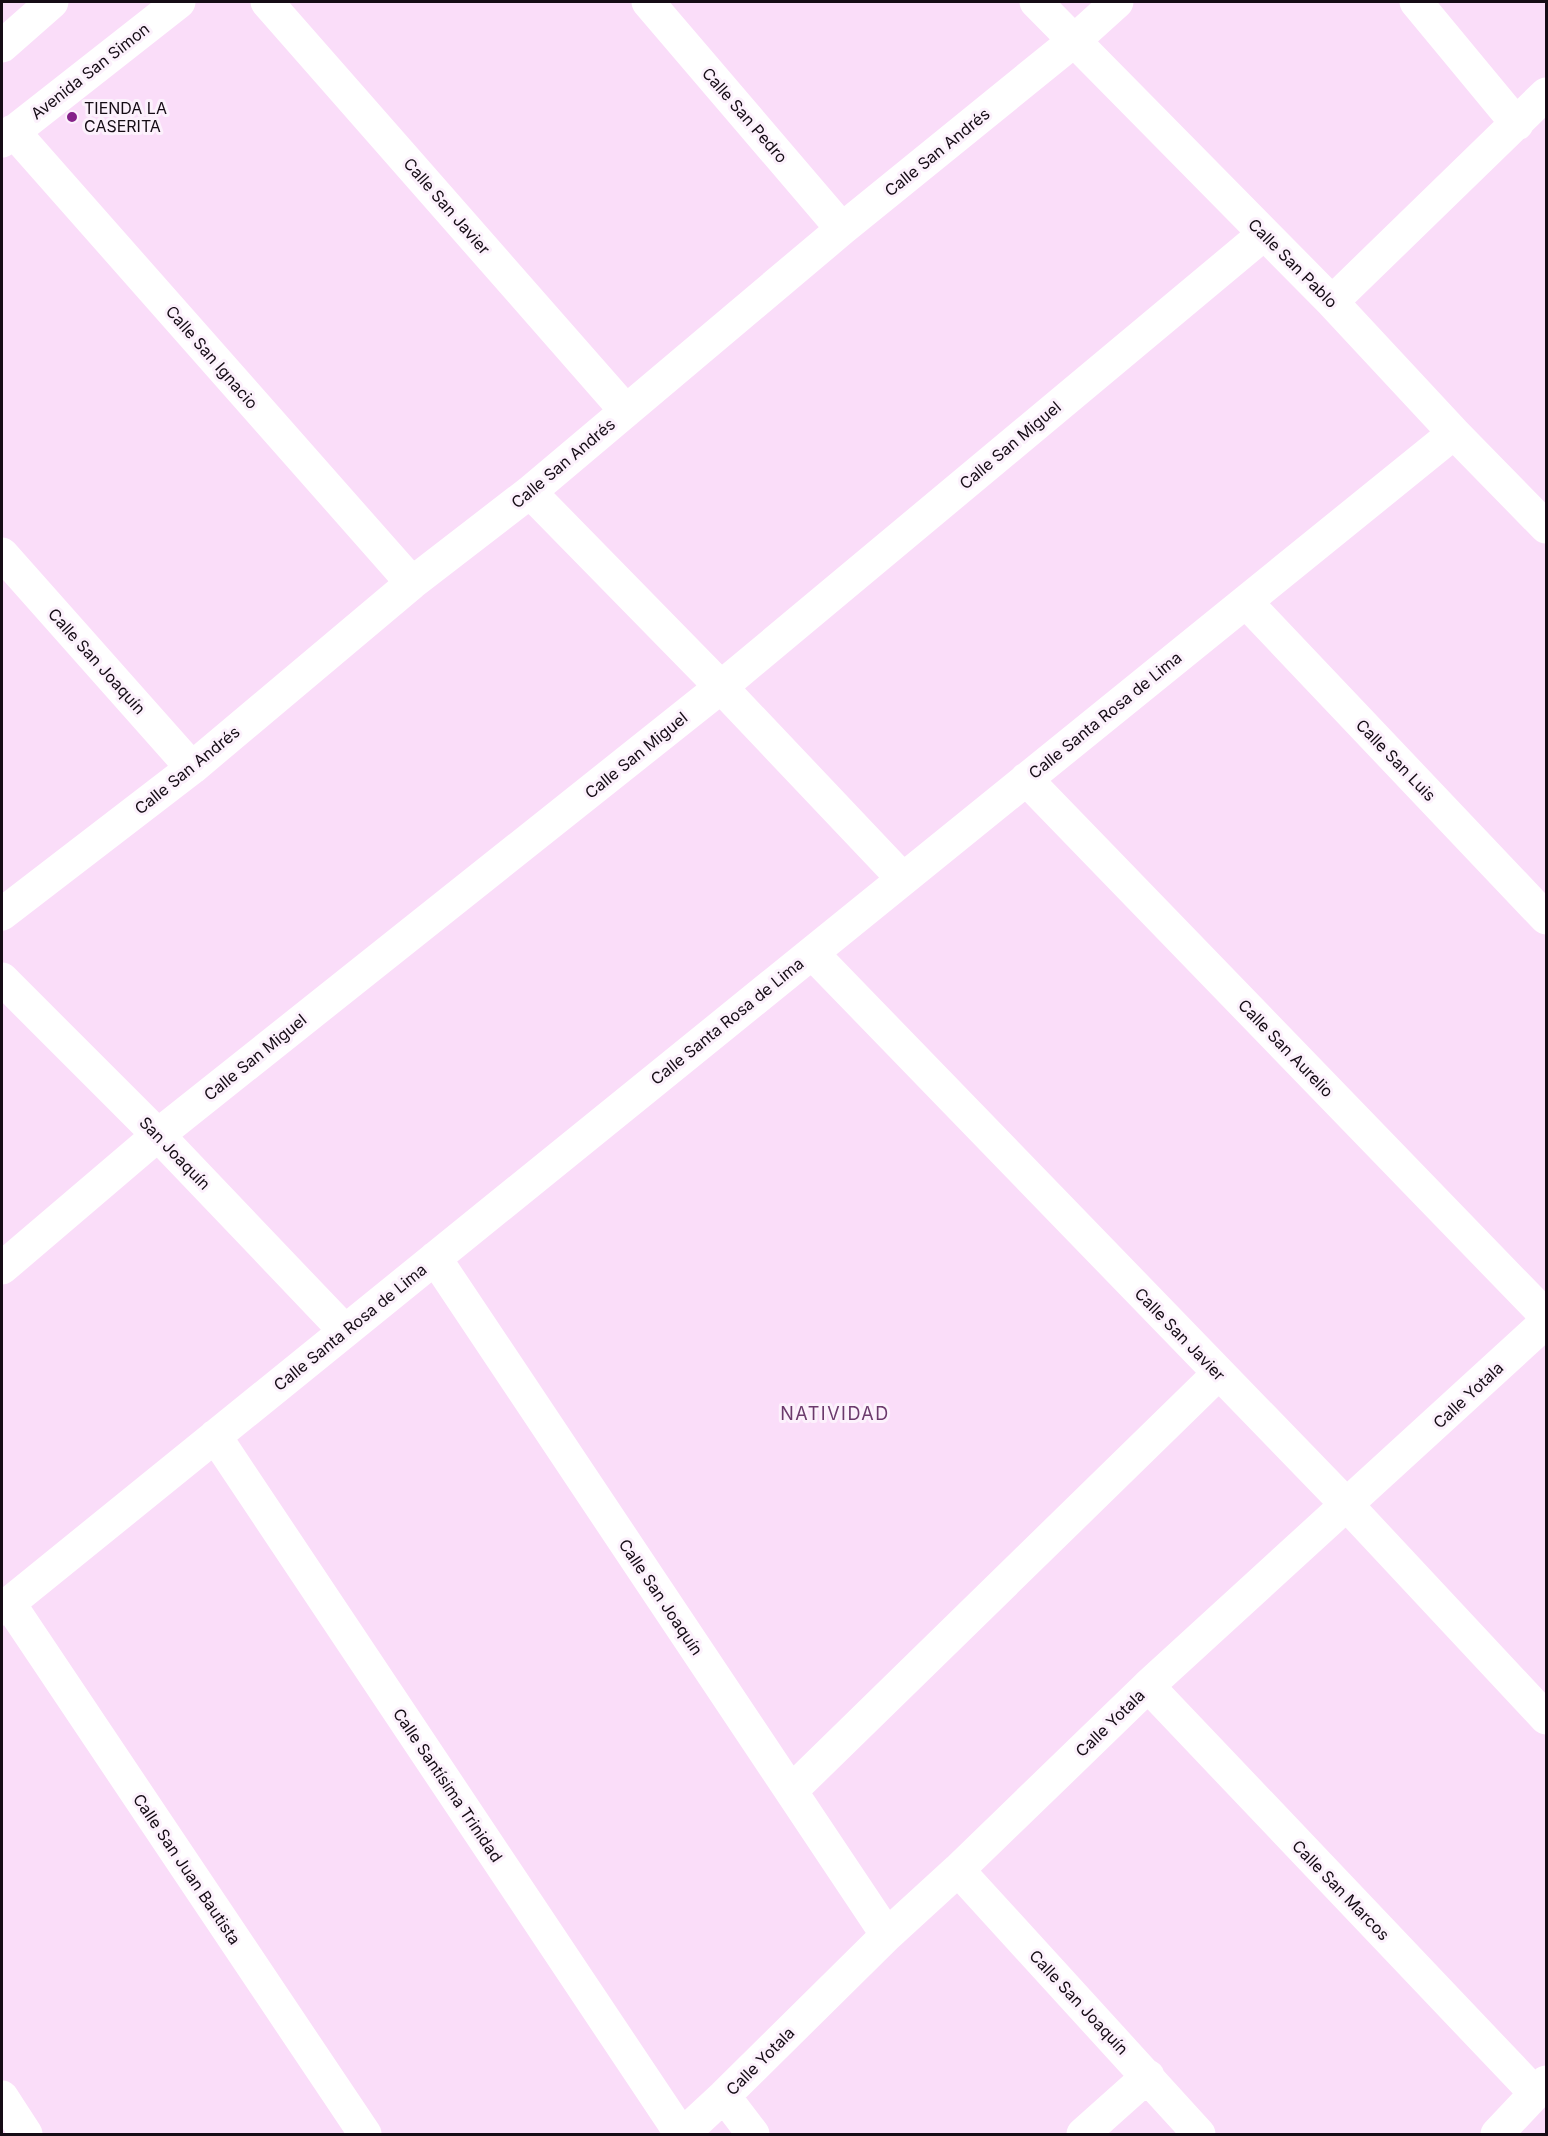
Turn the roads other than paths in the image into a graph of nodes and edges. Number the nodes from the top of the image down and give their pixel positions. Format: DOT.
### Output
graph roads {
  1 [pos="52,2"];
  2 [pos="179,2"];
  3 [pos="267,2"];
  4 [pos="648,2"];
  5 [pos="1036,2"];
  6 [pos="1117,2"];
  7 [pos="1416,2"];
  8 [pos="1075,40"];
  9 [pos="2,46"];
  10 [pos="1546,94"];
  11 [pos="1517,124"];
  12 [pos="7,136"];
  13 [pos="842,229"];
  14 [pos="1264,234"];
  15 [pos="1332,302"];
  16 [pos="626,411"];
  17 [pos="1454,433"];
  18 [pos="530,492"];
  19 [pos="1546,527"];
  20 [pos="4,560"];
  21 [pos="412,583"];
  22 [pos="1246,602"];
  23 [pos="721,687"];
  24 [pos="192,768"];
  25 [pos="1026,779"];
  26 [pos="903,879"];
  27 [pos="2,914"];
  28 [pos="1546,918"];
  29 [pos="812,953"];
  30 [pos="2,979"];
  31 [pos="158,1135"];
  32 [pos="435,1258"];
  33 [pos="2,1268"];
  34 [pos="1546,1316"];
  35 [pos="1546,1323"];
  36 [pos="345,1331"];
  37 [pos="1218,1374"];
  38 [pos="215,1436"];
  39 [pos="1347,1505"];
  40 [pos="5,1606"];
  41 [pos="1148,1686"];
  42 [pos="1546,1718"];
  43 [pos="791,1791"];
  44 [pos="958,1870"];
  45 [pos="887,1935"];
  46 [pos="1148,2076"];
  47 [pos="1540,2087"];
  48 [pos="724,2096"];
  49 [pos="2,2097"];
  50 [pos="1509,2130"];
  51 [pos="26,2134"];
  52 [pos="365,2134"];
  53 [pos="682,2134"];
  54 [pos="753,2134"];
  55 [pos="1083,2134"];
  56 [pos="1199,2134"];
  1 -- 9 [label="street"];
  2 -- 12 [label="street, Avenida San Simon"];
  3 -- 16 [label="street, Calle San Javier"];
  4 -- 13 [label="street, Calle San Pedro"];
  5 -- 8 [label="street, Calle San Pablo"];
  6 -- 8 [label="street, Calle San Andrés"];
  7 -- 11 [label="street"];
  8 -- 13 [label="street, Calle San Andrés"];
  8 -- 14 [label="street, Calle San Pablo"];
  10 -- 11 [label="street"];
  11 -- 15 [label="street"];
  12 -- 21 [label="street, Calle San Ignacio"];
  13 -- 16 [label="street, Calle San Andrés"];
  14 -- 15 [label="street, Calle San Pablo"];
  14 -- 23 [label="street, Calle San Miguel"];
  15 -- 17 [label="street, Calle San Pablo"];
  16 -- 18 [label="street, Calle San Andrés"];
  17 -- 19 [label="street, Calle San Pablo"];
  17 -- 22 [label="street, Calle Santa Rosa de Lima"];
  18 -- 21 [label="street, Calle San Andrés"];
  18 -- 23 [label="street"];
  20 -- 24 [label="street, Calle San Joaquín"];
  21 -- 24 [label="street, Calle San Andrés"];
  22 -- 25 [label="street, Calle Santa Rosa de Lima"];
  22 -- 28 [label="street, Calle San Luis"];
  23 -- 26 [label="street"];
  23 -- 31 [label="street, Calle San Miguel"];
  24 -- 27 [label="street, Calle San Andrés"];
  25 -- 26 [label="street, Calle Santa Rosa de Lima"];
  25 -- 34 [label="street, Calle San Aurelio"];
  26 -- 29 [label="street, Calle Santa Rosa de Lima"];
  29 -- 32 [label="street, Calle Santa Rosa de Lima"];
  29 -- 37 [label="street, Calle San Javier"];
  30 -- 31 [label="street, San Joaquín"];
  31 -- 33 [label="street, Calle San Miguel"];
  31 -- 36 [label="street, San Joaquín"];
  32 -- 36 [label="street, Calle Santa Rosa de Lima"];
  32 -- 43 [label="street, Calle San Joaquín"];
  35 -- 39 [label="street, Calle Yotala"];
  36 -- 38 [label="street, Calle Santa Rosa de Lima"];
  37 -- 39 [label="street, Calle San Javier"];
  37 -- 43 [label="street"];
  38 -- 40 [label="street, Calle Santa Rosa de Lima"];
  38 -- 53 [label="street, Calle Santísima Trinidad"];
  39 -- 41 [label="street, Calle Yotala"];
  39 -- 42 [label="street, Calle San Javier"];
  40 -- 52 [label="street, Calle San Juan Bautista"];
  41 -- 44 [label="street, Calle Yotala"];
  41 -- 47 [label="street, Calle San Marcos"];
  43 -- 45 [label="street, Calle San Joaquín"];
  44 -- 45 [label="street, Calle Yotala"];
  44 -- 46 [label="street, Calle San Joaquín"];
  45 -- 48 [label="street, Calle Yotala"];
  46 -- 55 [label="street"];
  46 -- 56 [label="street, Calle San Joaquín"];
  47 -- 50 [label="street"];
  48 -- 53 [label="street, Calle Yotala"];
  48 -- 54 [label="street"];
  49 -- 51 [label="street"];
}
